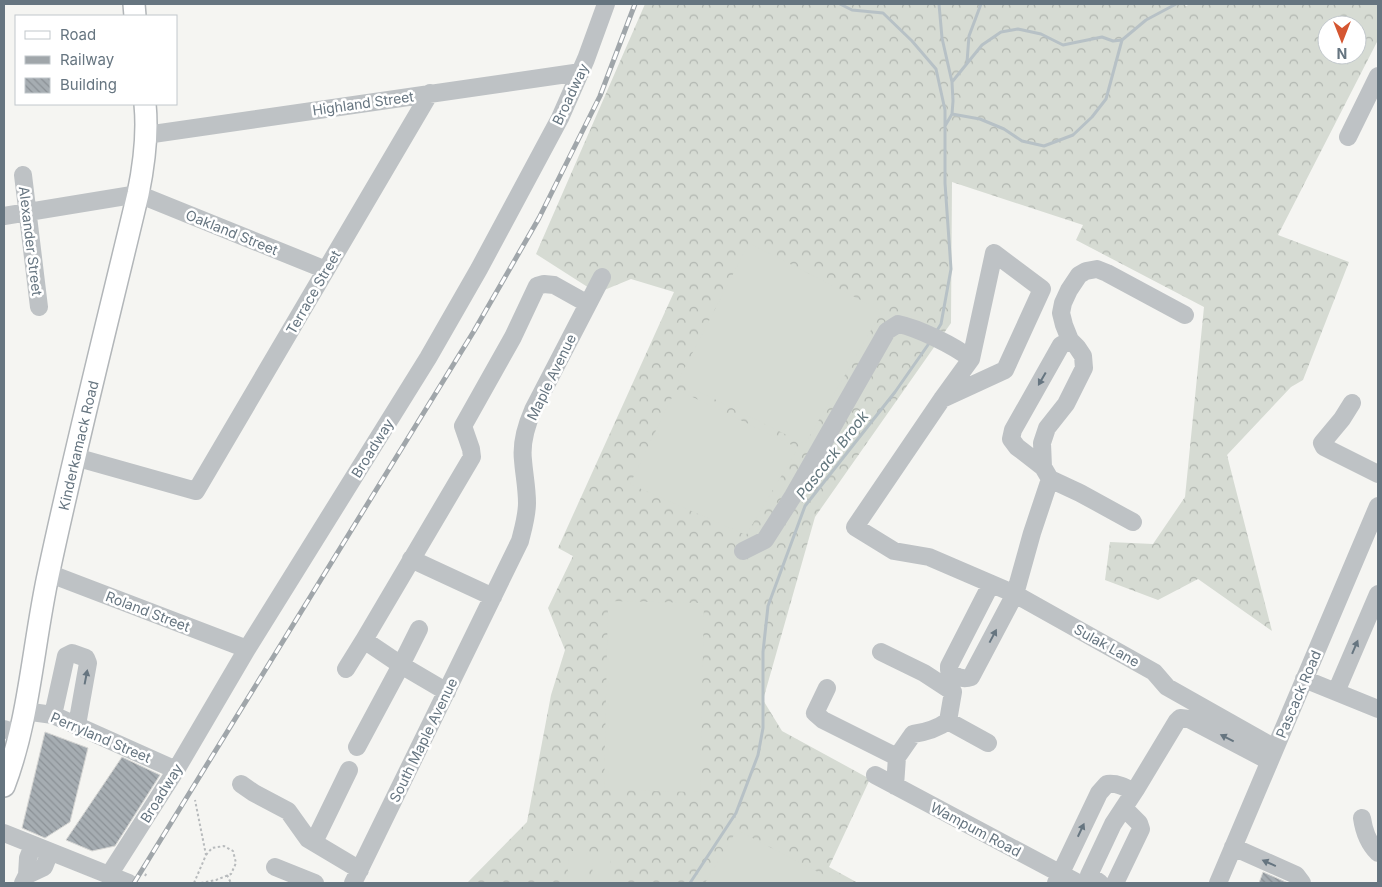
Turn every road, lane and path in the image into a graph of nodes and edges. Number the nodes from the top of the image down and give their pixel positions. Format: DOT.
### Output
graph roads {
  1 [pos="606,4"];
  2 [pos="581,72"];
  3 [pos="1378,76"];
  4 [pos="430,94"];
  5 [pos="145,105"];
  6 [pos="146,135"];
  7 [pos="1348,137"];
  8 [pos="23,175"];
  9 [pos="138,194"];
  10 [pos="28,212"];
  11 [pos="4,216"];
  12 [pos="326,270"];
  13 [pos="602,277"];
  14 [pos="588,304"];
  15 [pos="39,307"];
  16 [pos="1185,315"];
  17 [pos="1070,340"];
  18 [pos="971,359"];
  19 [pos="942,400"];
  20 [pos="1352,403"];
  21 [pos="75,457"];
  22 [pos="1047,473"];
  23 [pos="1378,474"];
  24 [pos="1378,506"];
  25 [pos="1133,522"];
  26 [pos="743,551"];
  27 [pos="411,559"];
  28 [pos="48,573"];
  29 [pos="991,584"];
  30 [pos="1015,594"];
  31 [pos="1378,594"];
  32 [pos="493,597"];
  33 [pos="419,629"];
  34 [pos="364,640"];
  35 [pos="247,649"];
  36 [pos="882,652"];
  37 [pos="401,665"];
  38 [pos="346,669"];
  39 [pos="1304,679"];
  40 [pos="827,688"];
  41 [pos="447,692"];
  42 [pos="1336,692"];
  43 [pos="1378,709"];
  44 [pos="24,711"];
  45 [pos="53,715"];
  46 [pos="948,721"];
  47 [pos="77,725"];
  48 [pos="12,732"];
  49 [pos="988,744"];
  50 [pos="357,748"];
  51 [pos="1272,755"];
  52 [pos="897,757"];
  53 [pos="176,770"];
  54 [pos="349,770"];
  55 [pos="875,775"];
  56 [pos="241,784"];
  57 [pos="4,786"];
  58 [pos="895,786"];
  59 [pos="1134,792"];
  60 [pos="194,800"];
  61 [pos="1124,808"];
  62 [pos="1362,818"];
  63 [pos="4,833"];
  64 [pos="314,842"];
  65 [pos="1233,847"];
  66 [pos="42,848"];
  67 [pos="1378,852"];
  68 [pos="206,855"];
  69 [pos="275,867"];
  70 [pos="147,872"];
  71 [pos="227,876"];
  72 [pos="356,877"];
  73 [pos="25,879"];
  74 [pos="122,879"];
  75 [pos="1058,879"];
  76 [pos="1088,881"];
  77 [pos="194,883"];
  78 [pos="201,883"];
  79 [pos="230,883"];
  80 [pos="315,883"];
  81 [pos="1115,883"];
  82 [pos="1218,883"];
  83 [pos="1302,883"];
  1 -- 2 [label="street, Broadway"];
  2 -- 4 [label="street, Highland Street"];
  2 -- 35 [label="street, Broadway"];
  3 -- 7 [label="street"];
  4 -- 6 [label="street, Highland Street"];
  4 -- 12 [label="street, Terrace Street"];
  5 -- 6 [label="main road, Kinderkamack Road"];
  6 -- 9 [label="main road, Kinderkamack Road"];
  8 -- 10 [label="street, Alexander Street"];
  9 -- 10 [label="street"];
  9 -- 12 [label="street, Oakland Street"];
  9 -- 21 [label="main road, Kinderkamack Road"];
  10 -- 11 [label="street"];
  10 -- 15 [label="street, Alexander Street"];
  12 -- 21 [label="street, Terrace Street"];
  13 -- 14 [label="street, Maple Avenue"];
  14 -- 27 [label="street"];
  14 -- 32 [label="street, Maple Avenue"];
  16 -- 17 [label="street"];
  17 -- 22 [label="street"];
  17 -- 22 [label="street, one-way"];
  18 -- 19 [label="street"];
  18 -- 19 [label="street"];
  18 -- 26 [label="street"];
  19 -- 29 [label="street, Sulak Lane"];
  20 -- 23 [label="street"];
  21 -- 28 [label="main road, Kinderkamack Road"];
  22 -- 25 [label="street"];
  22 -- 30 [label="street"];
  24 -- 39 [label="street, Pascack Road"];
  27 -- 32 [label="street"];
  27 -- 34 [label="street"];
  28 -- 35 [label="street, Roland Street"];
  28 -- 44 [label="main road, Kinderkamack Road"];
  29 -- 30 [label="street, Sulak Lane"];
  29 -- 30 [label="street, one-way"];
  30 -- 51 [label="street, Sulak Lane"];
  42 -- 31 [label="street, one-way"];
  32 -- 41 [label="street, South Maple Avenue"];
  33 -- 37 [label="street"];
  34 -- 37 [label="street"];
  34 -- 38 [label="street"];
  35 -- 53 [label="street, Broadway"];
  36 -- 46 [label="street"];
  37 -- 41 [label="street"];
  37 -- 50 [label="street"];
  39 -- 42 [label="street"];
  39 -- 51 [label="street, Pascack Road"];
  40 -- 52 [label="street"];
  41 -- 72 [label="street, South Maple Avenue"];
  42 -- 43 [label="street"];
  44 -- 45 [label="street, Perryland Street"];
  44 -- 48 [label="main road, Kinderkamack Road"];
  45 -- 47 [label="street, Perryland Street"];
  47 -- 45 [label="street, one-way"];
  46 -- 49 [label="street"];
  46 -- 52 [label="street"];
  47 -- 53 [label="street, Perryland Street"];
  48 -- 57 [label="main road, Kinderkamack Road"];
  51 -- 59 [label="street, one-way"];
  51 -- 65 [label="street, Pascack Road"];
  52 -- 58 [label="street"];
  53 -- 74 [label="street, Broadway"];
  54 -- 64 [label="street"];
  55 -- 58 [label="street, Wampum Road"];
  56 -- 64 [label="street"];
  58 -- 75 [label="street, Wampum Road"];
  59 -- 61 [label="street"];
  75 -- 59 [label="street, one-way"];
  60 -- 68 [label="path"];
  61 -- 76 [label="street"];
  61 -- 81 [label="street"];
  62 -- 67 [label="street"];
  63 -- 66 [label="street"];
  64 -- 72 [label="street"];
  65 -- 82 [label="street, Pascack Road"];
  83 -- 65 [label="street, one-way"];
  66 -- 73 [label="street"];
  66 -- 74 [label="street"];
  68 -- 71 [label="path"];
  68 -- 77 [label="path"];
  69 -- 80 [label="street"];
  70 -- 74 [label="path"];
  71 -- 78 [label="path"];
  71 -- 79 [label="path"];
  75 -- 76 [label="street, Wampum Road"];
}
